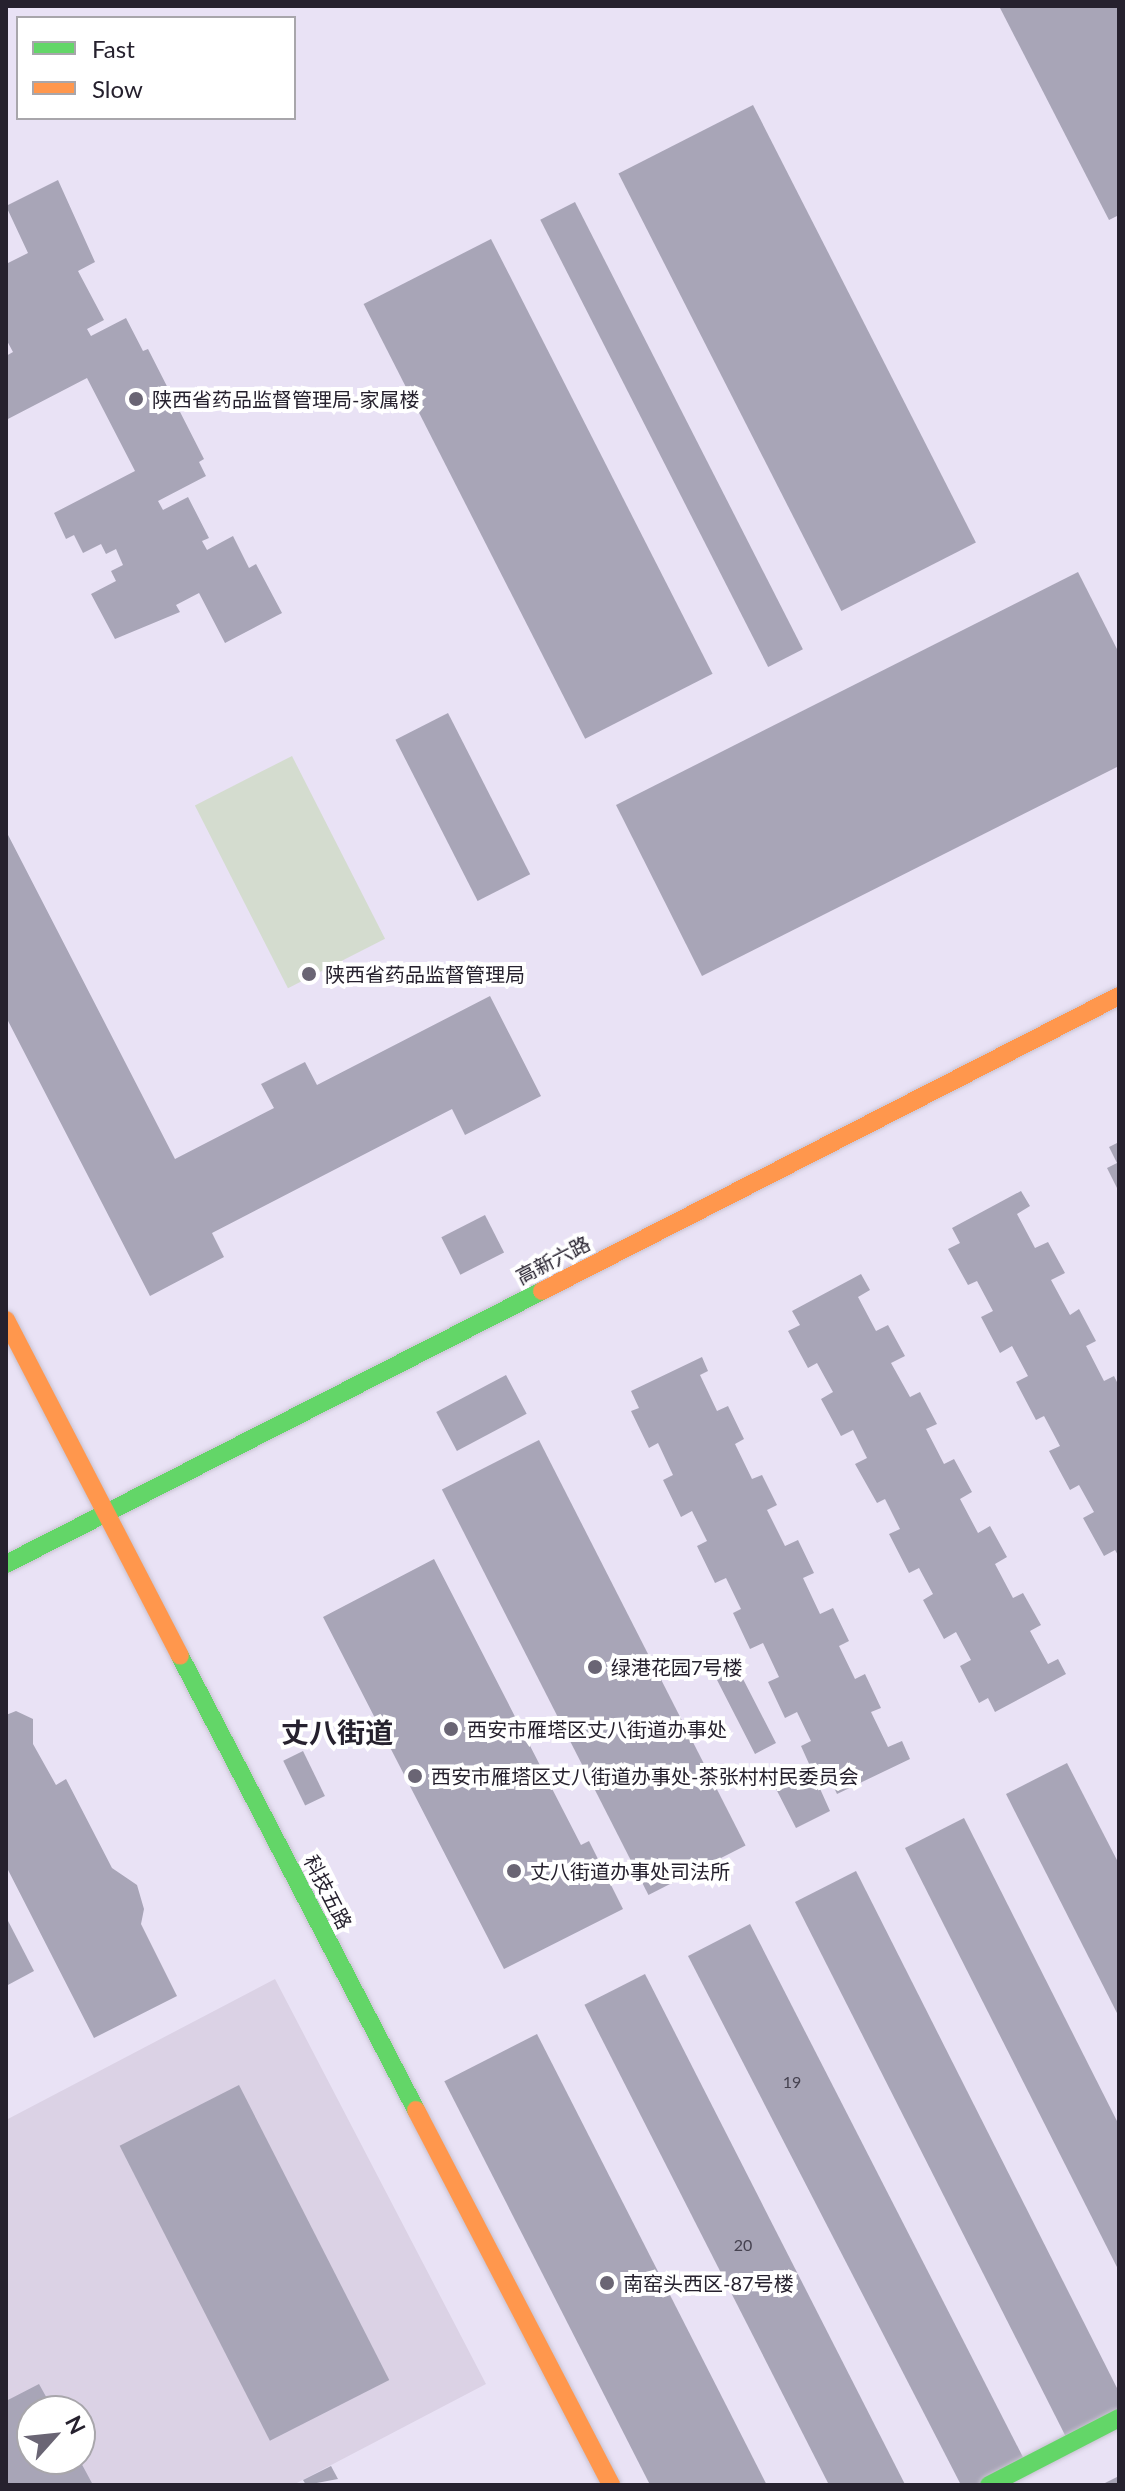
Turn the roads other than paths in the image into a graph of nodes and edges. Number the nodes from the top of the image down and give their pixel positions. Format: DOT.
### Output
graph roads {
  1 [pos="1119,996"];
  2 [pos="6,1320"];
  3 [pos="106,1513"];
  4 [pos="6,1564"];
  5 [pos="1119,2418"];
  6 [pos="611,2485"];
  7 [pos="989,2485"];
  1 -- 3 [label="street, 高新六路"];
  2 -- 3 [label="street, 科技五路"];
  3 -- 4 [label="street, 高新六路"];
  3 -- 6 [label="street, 科技五路"];
  5 -- 7 [label="street"];
}
